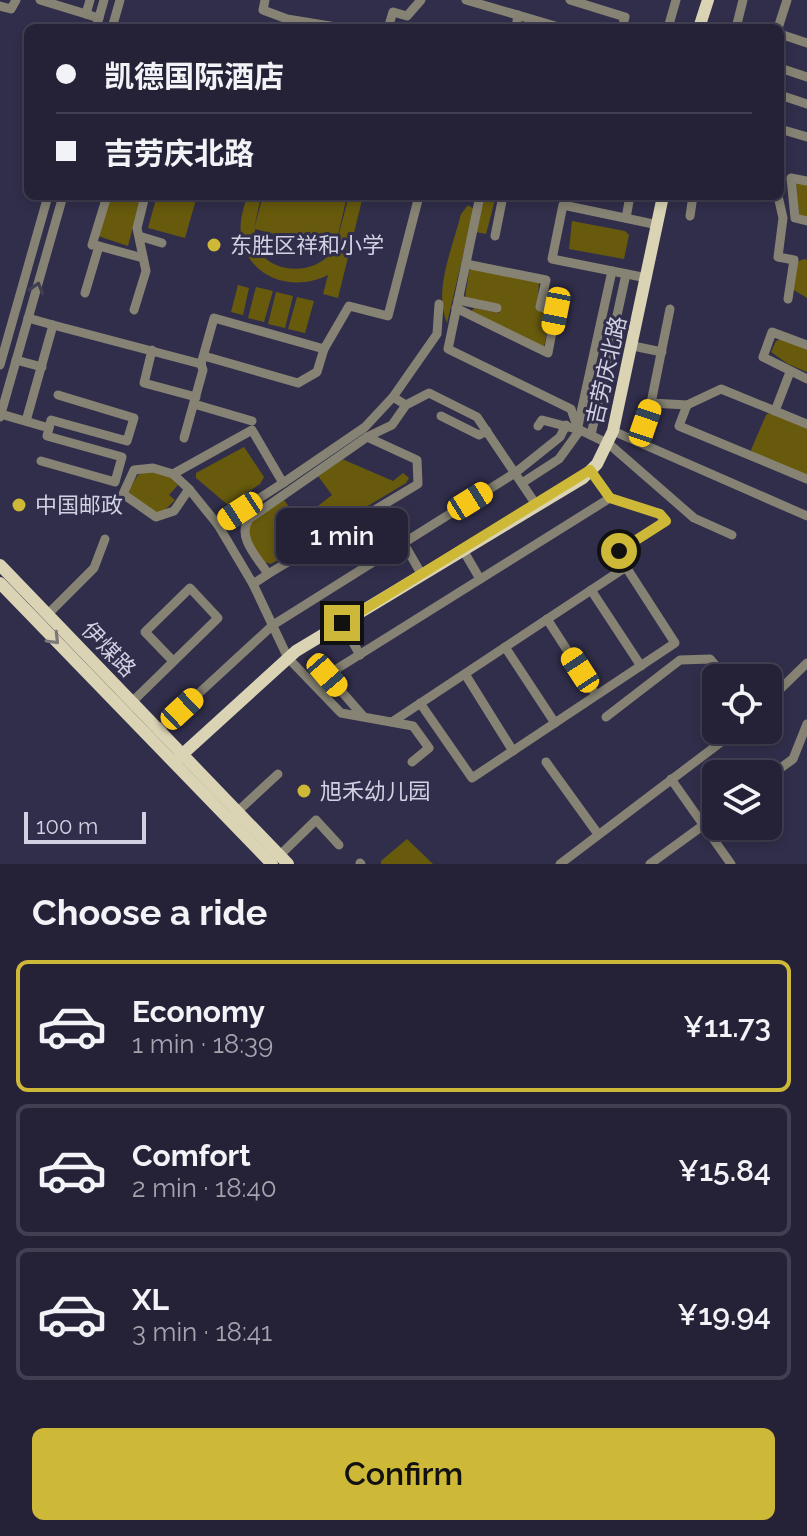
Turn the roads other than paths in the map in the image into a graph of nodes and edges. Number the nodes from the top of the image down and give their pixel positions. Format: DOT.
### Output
graph roads {
  1 [pos="16,0"];
  2 [pos="40,0"];
  3 [pos="90,0"];
  4 [pos="104,0"];
  5 [pos="120,0"];
  6 [pos="265,0"];
  7 [pos="421,0"];
  8 [pos="466,0"];
  9 [pos="570,0"];
  10 [pos="676,0"];
  11 [pos="708,0"];
  12 [pos="743,0"];
  13 [pos="787,0"];
  14 [pos="56,2"];
  15 [pos="0,6"];
  16 [pos="86,14"];
  17 [pos="518,15"];
  18 [pos="98,23"];
  19 [pos="113,24"];
  20 [pos="318,24"];
  21 [pos="389,24"];
  22 [pos="517,24"];
  23 [pos="548,24"];
  24 [pos="623,24"];
  25 [pos="669,24"];
  26 [pos="700,24"];
  27 [pos="737,24"];
  28 [pos="779,24"];
  29 [pos="784,35"];
  30 [pos="807,43"];
  31 [pos="784,69"];
  32 [pos="807,77"];
  33 [pos="784,96"];
  34 [pos="807,104"];
  35 [pos="784,130"];
  36 [pos="807,137"];
  37 [pos="807,181"];
  38 [pos="47,200"];
  39 [pos="62,200"];
  40 [pos="106,200"];
  41 [pos="144,200"];
  42 [pos="418,200"];
  43 [pos="479,200"];
  44 [pos="502,200"];
  45 [pos="629,200"];
  46 [pos="662,200"];
  47 [pos="692,200"];
  48 [pos="779,200"];
  49 [pos="690,216"];
  50 [pos="626,218"];
  51 [pos="807,221"];
  52 [pos="658,225"];
  53 [pos="139,236"];
  54 [pos="495,236"];
  55 [pos="162,243"];
  56 [pos="99,246"];
  57 [pos="143,258"];
  58 [pos="466,264"];
  59 [pos="612,271"];
  60 [pos="626,274"];
  61 [pos="647,278"];
  62 [pos="85,293"];
  63 [pos="788,299"];
  64 [pos="439,304"];
  65 [pos="457,304"];
  66 [pos="497,308"];
  67 [pos="670,309"];
  68 [pos="134,310"];
  69 [pos="28,318"];
  70 [pos="53,325"];
  71 [pos="807,345"];
  72 [pos="633,346"];
  73 [pos="324,349"];
  74 [pos="152,350"];
  75 [pos="662,352"];
  76 [pos="16,360"];
  77 [pos="202,360"];
  78 [pos="0,365"];
  79 [pos="42,367"];
  80 [pos="790,372"];
  81 [pos="807,379"];
  82 [pos="58,395"];
  83 [pos="393,397"];
  84 [pos="195,400"];
  85 [pos="651,403"];
  86 [pos="406,405"];
  87 [pos="687,405"];
  88 [pos="775,411"];
  89 [pos="0,416"];
  90 [pos="441,416"];
  91 [pos="26,421"];
  92 [pos="252,421"];
  93 [pos="807,424"];
  94 [pos="566,425"];
  95 [pos="538,426"];
  96 [pos="49,428"];
  97 [pos="579,429"];
  98 [pos="487,431"];
  99 [pos="591,435"];
  100 [pos="367,437"];
  101 [pos="184,438"];
  102 [pos="611,438"];
  103 [pos="638,442"];
  104 [pos="41,461"];
  105 [pos="590,470"];
  106 [pos="515,473"];
  107 [pos="173,474"];
  108 [pos="807,479"];
  109 [pos="283,483"];
  110 [pos="522,483"];
  111 [pos="189,489"];
  112 [pos="610,498"];
  113 [pos="382,506"];
  114 [pos="537,506"];
  115 [pos="807,516"];
  116 [pos="218,525"];
  117 [pos="732,535"];
  118 [pos="105,539"];
  119 [pos="403,543"];
  120 [pos="463,550"];
  121 [pos="619,551"];
  122 [pos="0,565"];
  123 [pos="268,574"];
  124 [pos="422,575"];
  125 [pos="480,579"];
  126 [pos="0,583"];
  127 [pos="253,584"];
  128 [pos="591,590"];
  129 [pos="48,614"];
  130 [pos="547,619"];
  131 [pos="342,623"];
  132 [pos="273,625"];
  133 [pos="505,647"];
  134 [pos="360,655"];
  135 [pos="288,658"];
  136 [pos="173,661"];
  137 [pos="807,663"];
  138 [pos="714,664"];
  139 [pos="641,666"];
  140 [pos="465,674"];
  141 [pos="782,687"];
  142 [pos="596,695"];
  143 [pos="132,702"];
  144 [pos="420,703"];
  145 [pos="364,717"];
  146 [pos="606,717"];
  147 [pos="392,722"];
  148 [pos="555,723"];
  149 [pos="807,724"];
  150 [pos="159,730"];
  151 [pos="718,744"];
  152 [pos="513,751"];
  153 [pos="178,758"];
  154 [pos="412,762"];
  155 [pos="546,762"];
  156 [pos="782,767"];
  157 [pos="278,774"];
  158 [pos="671,779"];
  159 [pos="238,811"];
  160 [pos="702,824"];
  161 [pos="702,826"];
  162 [pos="598,834"];
  163 [pos="714,840"];
  164 [pos="339,845"];
  165 [pos="574,853"];
  166 [pos="280,861"];
  167 [pos="560,864"];
  168 [pos="582,864"];
  169 [pos="650,864"];
  170 [pos="731,864"];
  1 -- 15 [label="street"];
  2 -- 14 [label="street"];
  3 -- 16 [label="street"];
  4 -- 18 [label="street"];
  5 -- 19 [label="street"];
  6 -- 20 [label="street"];
  7 -- 21 [label="street"];
  8 -- 17 [label="street"];
  9 -- 24 [label="street"];
  10 -- 25 [label="street"];
  11 -- 26 [label="main road"];
  12 -- 27 [label="street"];
  13 -- 28 [label="street"];
  14 -- 16 [label="street"];
  16 -- 18 [label="street"];
  17 -- 22 [label="street"];
  17 -- 23 [label="street"];
  29 -- 30 [label="street"];
  31 -- 32 [label="street"];
  33 -- 34 [label="street"];
  35 -- 36 [label="street"];
  37 -- 51 [label="street"];
  38 -- 78 [label="street"];
  69 -- 39 [label="street, one-way"];
  40 -- 56 [label="street"];
  41 -- 53 [label="street"];
  42 -- 73 [label="street"];
  43 -- 58 [label="street"];
  44 -- 54 [label="street"];
  45 -- 50 [label="street"];
  46 -- 52 [label="main road, 吉劳庆北路"];
  47 -- 49 [label="street"];
  48 -- 63 [label="street"];
  50 -- 52 [label="street"];
  50 -- 59 [label="street"];
  52 -- 61 [label="main road, 吉劳庆北路"];
  53 -- 55 [label="street"];
  53 -- 57 [label="street"];
  56 -- 57 [label="street"];
  56 -- 62 [label="street"];
  57 -- 68 [label="street"];
  58 -- 65 [label="street"];
  58 -- 65 [label="street"];
  59 -- 60 [label="street"];
  59 -- 97 [label="street"];
  60 -- 61 [label="street"];
  60 -- 99 [label="street"];
  61 -- 72 [label="main road, 吉劳庆北路"];
  64 -- 83 [label="street"];
  65 -- 66 [label="street"];
  65 -- 97 [label="street"];
  67 -- 75 [label="street"];
  69 -- 70 [label="street"];
  69 -- 76 [label="street"];
  70 -- 74 [label="street"];
  70 -- 79 [label="street"];
  71 -- 80 [label="street"];
  72 -- 75 [label="street"];
  72 -- 102 [label="main road, 吉劳庆北路"];
  73 -- 77 [label="street"];
  73 -- 77 [label="street"];
  74 -- 77 [label="street"];
  74 -- 84 [label="street"];
  75 -- 85 [label="street"];
  76 -- 79 [label="street"];
  76 -- 89 [label="street"];
  77 -- 84 [label="street"];
  79 -- 91 [label="street"];
  80 -- 81 [label="street"];
  80 -- 88 [label="street"];
  82 -- 96 [label="street"];
  83 -- 86 [label="street"];
  83 -- 109 [label="street"];
  84 -- 92 [label="street"];
  84 -- 101 [label="street"];
  85 -- 87 [label="street"];
  85 -- 103 [label="street"];
  86 -- 98 [label="street"];
  86 -- 100 [label="street"];
  87 -- 88 [label="street"];
  87 -- 108 [label="street"];
  88 -- 93 [label="street"];
  89 -- 91 [label="street"];
  90 -- 98 [label="street"];
  91 -- 96 [label="street"];
  94 -- 95 [label="street"];
  94 -- 97 [label="street"];
  94 -- 106 [label="street"];
  96 -- 104 [label="street"];
  97 -- 99 [label="street"];
  97 -- 110 [label="street"];
  98 -- 106 [label="street"];
  99 -- 102 [label="street"];
  100 -- 113 [label="street"];
  100 -- 123 [label="street"];
  102 -- 103 [label="street"];
  102 -- 105 [label="main road, 吉劳庆北路"];
  102 -- 117 [label="street"];
  103 -- 115 [label="street"];
  105 -- 112 [label="street"];
  105 -- 114 [label="main road, 吉劳庆北路"];
  106 -- 110 [label="street"];
  106 -- 119 [label="street"];
  107 -- 109 [label="street"];
  107 -- 111 [label="street"];
  107 -- 111 [label="street"];
  109 -- 116 [label="street"];
  110 -- 114 [label="street"];
  111 -- 116 [label="street"];
  112 -- 121 [label="street"];
  112 -- 125 [label="street"];
  113 -- 119 [label="street"];
  113 -- 123 [label="street"];
  114 -- 120 [label="main road, 吉劳庆北路"];
  116 -- 127 [label="street"];
  118 -- 129 [label="street"];
  119 -- 124 [label="street"];
  119 -- 132 [label="street"];
  120 -- 124 [label="main road, 吉劳庆北路"];
  120 -- 125 [label="street"];
  122 -- 129 [label="main road, 伊煤路"];
  123 -- 127 [label="street"];
  124 -- 131 [label="main road, 吉劳庆北路"];
  125 -- 134 [label="street"];
  126 -- 153 [label="main road, 伊煤路, one-way"];
  127 -- 132 [label="street"];
  128 -- 130 [label="street"];
  128 -- 139 [label="street"];
  128 -- 139 [label="street"];
  129 -- 143 [label="main road, 伊煤路"];
  130 -- 133 [label="street"];
  130 -- 142 [label="street"];
  131 -- 134 [label="street"];
  131 -- 135 [label="main road, 吉劳庆北路"];
  132 -- 135 [label="street"];
  132 -- 150 [label="street"];
  133 -- 140 [label="street"];
  133 -- 148 [label="street"];
  134 -- 145 [label="street"];
  135 -- 145 [label="street"];
  135 -- 153 [label="main road, 吉劳庆北路"];
  136 -- 136 [label="street"];
  136 -- 143 [label="street"];
  137 -- 141 [label="street"];
  138 -- 146 [label="street"];
  139 -- 142 [label="street"];
  140 -- 144 [label="street"];
  140 -- 152 [label="street"];
  142 -- 148 [label="street"];
  143 -- 150 [label="main road, 伊煤路"];
  144 -- 147 [label="street"];
  144 -- 152 [label="street"];
  145 -- 147 [label="street"];
  147 -- 154 [label="street"];
  148 -- 152 [label="street"];
  149 -- 156 [label="street"];
  150 -- 153 [label="main road, 伊煤路"];
  151 -- 158 [label="street"];
  153 -- 159 [label="main road, 伊煤路"];
  153 -- 166 [label="main road, 伊煤路"];
  155 -- 162 [label="street"];
  157 -- 159 [label="street"];
  158 -- 160 [label="street"];
  158 -- 162 [label="street"];
  159 -- 166 [label="main road, 伊煤路"];
  161 -- 169 [label="street"];
  162 -- 165 [label="street"];
  163 -- 170 [label="street"];
  164 -- 166 [label="street"];
  165 -- 167 [label="street"];
  165 -- 168 [label="street"];
}
